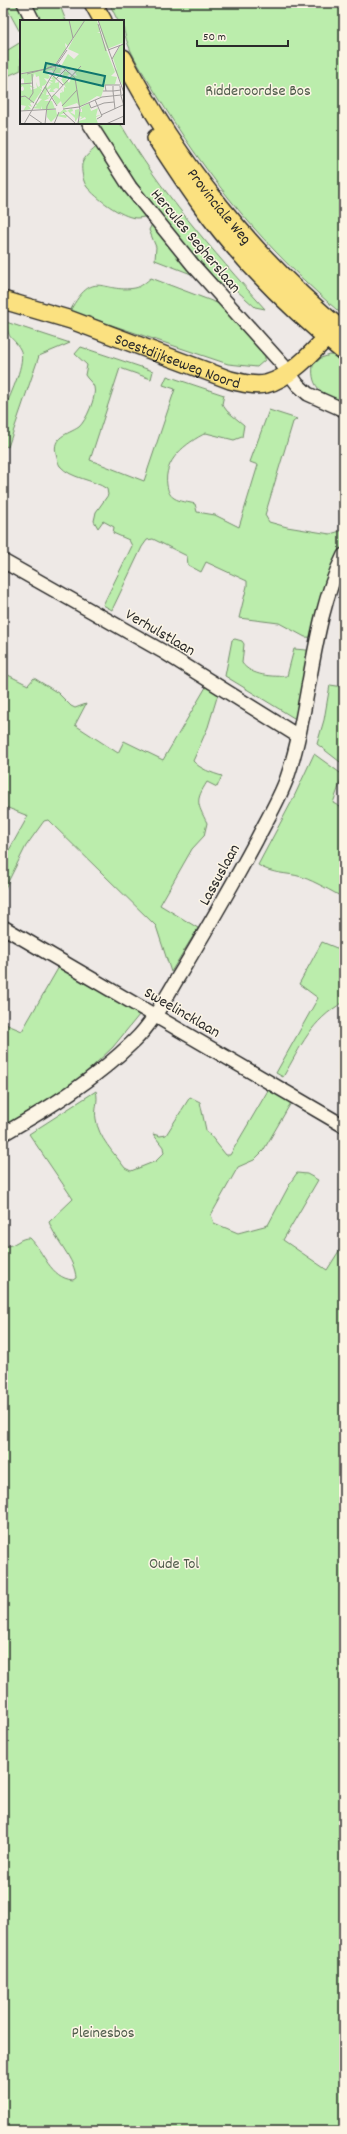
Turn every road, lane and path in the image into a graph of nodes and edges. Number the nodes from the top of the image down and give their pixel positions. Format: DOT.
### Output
graph roads {
  1 [pos="24,3"];
  2 [pos="93,3"];
  3 [pos="32,20"];
  4 [pos="100,20"];
  5 [pos="102,20"];
  6 [pos="124,60"];
  7 [pos="124,81"];
  8 [pos="90,124"];
  9 [pos="3,300"];
  10 [pos="336,332"];
  11 [pos="344,352"];
  12 [pos="289,372"];
  13 [pos="344,410"];
  14 [pos="344,555"];
  15 [pos="3,561"];
  16 [pos="298,736"];
  17 [pos="3,927"];
  18 [pos="154,1014"];
  19 [pos="344,1126"];
  20 [pos="3,1134"];
  1 -- 3 [label="street"];
  2 -- 4 [label="main road"];
  2 -- 5 [label="main road"];
  6 -- 10 [label="main road, Provinciale Weg"];
  7 -- 10 [label="main road, Provinciale Weg"];
  8 -- 12 [label="street, Hercules Segherslaan"];
  9 -- 12 [label="main road, Soestdijkseweg Noord"];
  10 -- 11 [label="main road, Provinciale Weg"];
  10 -- 12 [label="main road, Soestdijkseweg Noord"];
  12 -- 13 [label="street, Hercules Segherslaan"];
  14 -- 16 [label="street, Lassuslaan"];
  15 -- 16 [label="street, Verhulstlaan"];
  16 -- 18 [label="street, Lassuslaan"];
  17 -- 18 [label="street, Sweelincklaan"];
  18 -- 19 [label="street, Sweelincklaan"];
  18 -- 20 [label="street, Lassuslaan"];
}
